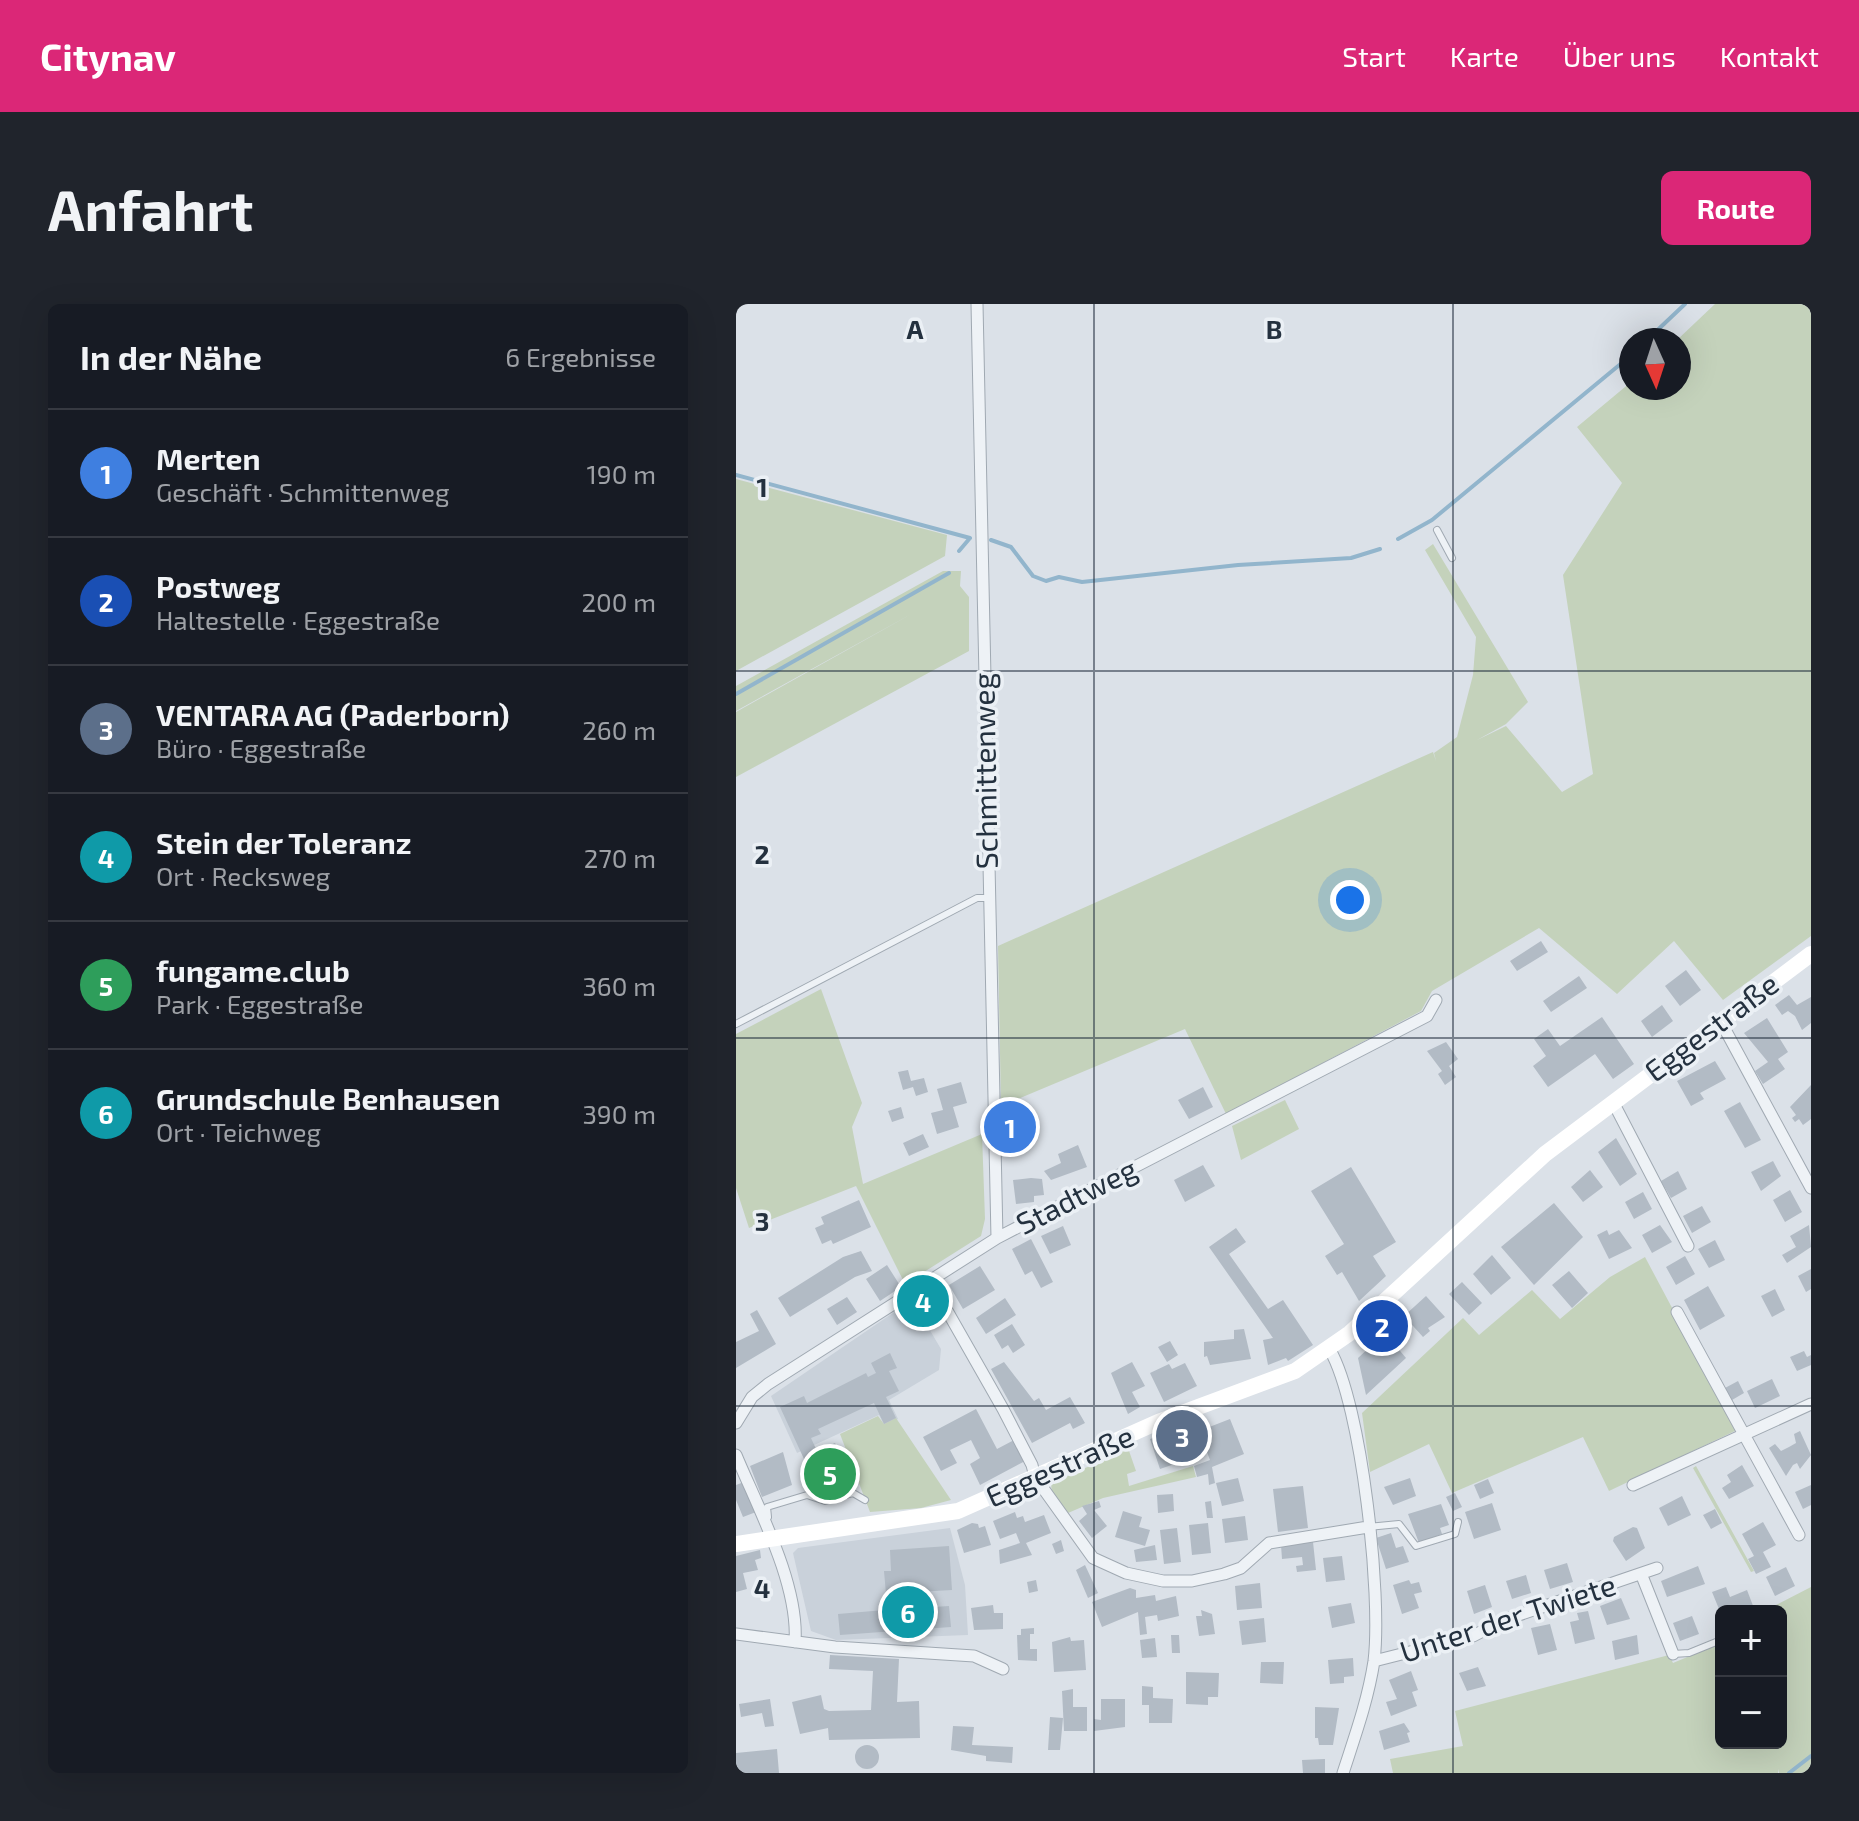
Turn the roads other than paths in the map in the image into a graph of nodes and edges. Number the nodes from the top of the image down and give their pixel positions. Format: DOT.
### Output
graph roads {
  1 [pos="977,304"];
  2 [pos="1437,530"];
  3 [pos="1452,558"];
  4 [pos="988,898"];
  5 [pos="1811,954"];
  6 [pos="1436,1000"];
  7 [pos="1721,1022"];
  8 [pos="736,1024"];
  9 [pos="1613,1102"];
  10 [pos="1811,1188"];
  11 [pos="997,1238"];
  12 [pos="1688,1246"];
  13 [pos="929,1279"];
  14 [pos="1677,1312"];
  15 [pos="1330,1350"];
  16 [pos="1811,1404"];
  17 [pos="736,1423"];
  18 [pos="1744,1434"];
  19 [pos="736,1455"];
  20 [pos="1035,1477"];
  21 [pos="1633,1485"];
  22 [pos="865,1500"];
  23 [pos="1458,1522"];
  24 [pos="1368,1527"];
  25 [pos="1799,1535"];
  26 [pos="770,1537"];
  27 [pos="736,1544"];
  28 [pos="1657,1568"];
  29 [pos="1642,1576"];
  30 [pos="736,1634"];
  31 [pos="795,1642"];
  32 [pos="1715,1642"];
  33 [pos="1673,1654"];
  34 [pos="1374,1661"];
  35 [pos="1003,1669"];
  36 [pos="1343,1773"];
  1 -- 4 [label="street, Schmittenweg"];
  2 -- 3 [label="lane"];
  4 -- 8 [label="lane"];
  4 -- 11 [label="street, Schmittenweg"];
  5 -- 7 [label="main road, Eggestraße"];
  6 -- 11 [label="street, Stadtweg"];
  7 -- 9 [label="main road, Eggestraße"];
  7 -- 10 [label="street"];
  9 -- 12 [label="street, Eggestraße"];
  9 -- 15 [label="main road, Eggestraße"];
  11 -- 13 [label="street, Stadtweg"];
  13 -- 17 [label="street, Stadtweg"];
  13 -- 20 [label="street"];
  14 -- 18 [label="street"];
  15 -- 20 [label="main road, Eggestraße"];
  15 -- 24 [label="street"];
  16 -- 18 [label="street"];
  18 -- 21 [label="street"];
  18 -- 25 [label="street"];
  19 -- 26 [label="street"];
  20 -- 24 [label="street"];
  20 -- 26 [label="main road, Eggestraße"];
  22 -- 26 [label="lane"];
  23 -- 24 [label="lane"];
  24 -- 34 [label="street"];
  26 -- 27 [label="main road, Eggestraße"];
  26 -- 31 [label="street"];
  28 -- 29 [label="street, Unter der Twiete"];
  29 -- 33 [label="street, Unter der Twiete"];
  29 -- 34 [label="street, Unter der Twiete"];
  30 -- 31 [label="street"];
  31 -- 35 [label="street"];
  32 -- 33 [label="lane"];
  34 -- 36 [label="street"];
}
